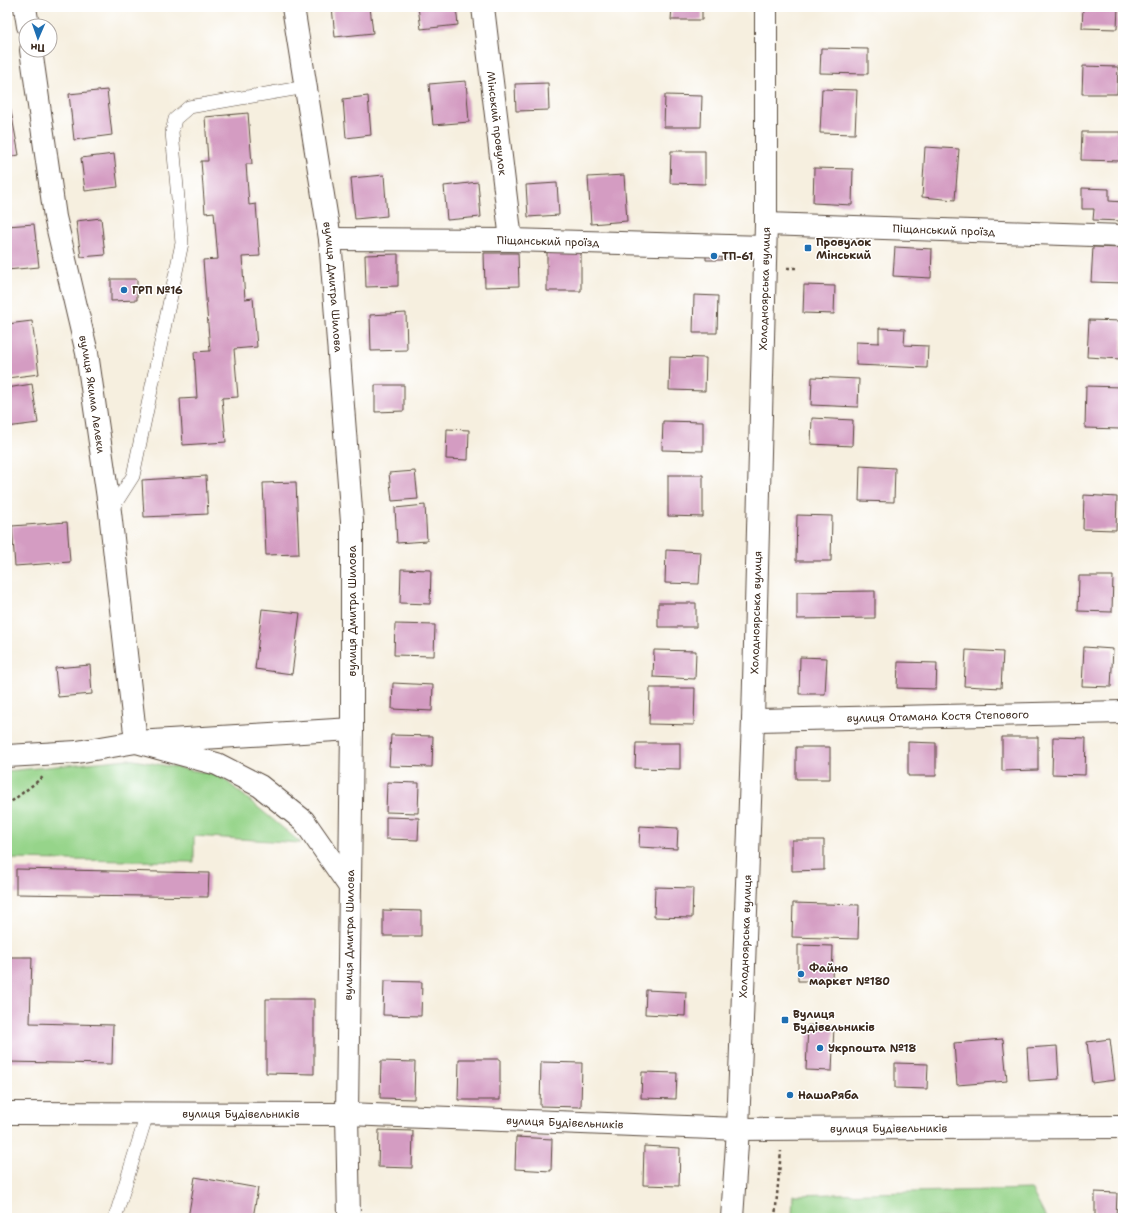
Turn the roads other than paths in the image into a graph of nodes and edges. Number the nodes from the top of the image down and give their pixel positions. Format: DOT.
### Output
graph roads {
  1 [pos="25,7"];
  2 [pos="293,7"];
  3 [pos="483,7"];
  4 [pos="766,7"];
  5 [pos="27,18"];
  6 [pos="32,58"];
  7 [pos="306,88"];
  8 [pos="766,224"];
  9 [pos="1123,236"];
  10 [pos="330,239"];
  11 [pos="512,240"];
  12 [pos="765,247"];
  13 [pos="110,512"];
  14 [pos="1123,712"];
  15 [pos="753,720"];
  16 [pos="352,729"];
  17 [pos="136,742"];
  18 [pos="7,756"];
  19 [pos="350,887"];
  20 [pos="7,1114"];
  21 [pos="147,1114"];
  22 [pos="347,1114"];
  23 [pos="1123,1126"];
  24 [pos="738,1128"];
  25 [pos="115,1218"];
  26 [pos="349,1218"];
  27 [pos="732,1218"];
  1 -- 5 [label="street"];
  2 -- 7 [label="street, вулиця Дмитра Шилова"];
  3 -- 11 [label="street, Мінський провулок"];
  4 -- 8 [label="street, Холодноярська вулиця"];
  6 -- 13 [label="street, вулиця Якима Лелеки"];
  7 -- 10 [label="street, вулиця Дмитра Шилова"];
  7 -- 13 [label="lane"];
  8 -- 9 [label="street, Піщанський проїзд"];
  8 -- 12 [label="street, Холодноярська вулиця"];
  10 -- 11 [label="street, Піщанський проїзд"];
  10 -- 16 [label="street, вулиця Дмитра Шилова"];
  11 -- 12 [label="street, Піщанський проїзд"];
  12 -- 15 [label="street, Холодноярська вулиця"];
  13 -- 17 [label="street, вулиця Якима Лелеки"];
  14 -- 15 [label="street, вулиця Отамана Костя Степового"];
  15 -- 24 [label="street, Холодноярська вулиця"];
  16 -- 17 [label="street"];
  16 -- 19 [label="street, вулиця Дмитра Шилова"];
  17 -- 18 [label="street"];
  17 -- 19 [label="street"];
  19 -- 22 [label="street, вулиця Дмитра Шилова"];
  20 -- 21 [label="street, вулиця Будівельників"];
  21 -- 22 [label="street, вулиця Будівельників"];
  21 -- 25 [label="lane"];
  22 -- 24 [label="street, вулиця Будівельників"];
  22 -- 26 [label="street, вулиця Дмитра Шилова"];
  23 -- 24 [label="street, вулиця Будівельників"];
  24 -- 27 [label="street, Холодноярська вулиця"];
}
